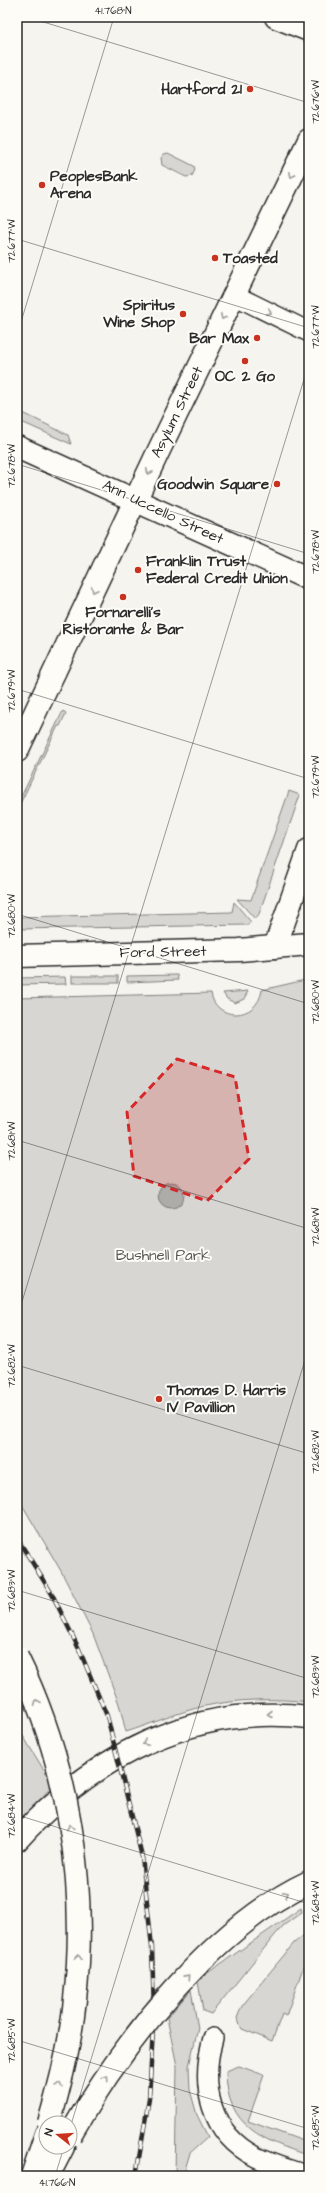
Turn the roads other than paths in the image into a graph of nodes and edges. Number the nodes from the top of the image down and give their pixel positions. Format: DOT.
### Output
graph roads {
  1 [pos="276,17"];
  2 [pos="309,30"];
  3 [pos="309,140"];
  4 [pos="234,295"];
  5 [pos="309,332"];
  6 [pos="17,447"];
  7 [pos="136,499"];
  8 [pos="309,579"];
  9 [pos="17,751"];
  10 [pos="309,850"];
  11 [pos="309,944"];
  12 [pos="275,947"];
  13 [pos="17,956"];
  14 [pos="17,1657"];
  15 [pos="309,1717"];
  16 [pos="17,1840"];
  17 [pos="309,1882"];
  18 [pos="213,2038"];
  19 [pos="51,2115"];
  20 [pos="78,2123"];
  21 [pos="39,2155"];
  22 [pos="59,2155"];
  23 [pos="32,2176"];
  24 [pos="48,2176"];
  25 [pos="308,2176"];
  1 -- 2 [label="main road"];
  3 -- 4 [label="main road, Asylum Street, one-way"];
  4 -- 5 [label="street, one-way"];
  4 -- 7 [label="main road, Asylum Street, one-way"];
  6 -- 7 [label="main road, Ann Uccello Street"];
  7 -- 8 [label="main road, Ann Uccello Street"];
  7 -- 9 [label="main road, Asylum Street, one-way"];
  10 -- 12 [label="main road"];
  11 -- 12 [label="main road, Ford Street"];
  12 -- 13 [label="main road, Ford Street"];
  19 -- 14 [label="main road, one-way, bridge"];
  15 -- 16 [label="main road, one-way"];
  20 -- 17 [label="main road, one-way, bridge"];
  18 -- 25 [label="street"];
  21 -- 23 [label="main road"];
  22 -- 24 [label="main road"];
}
